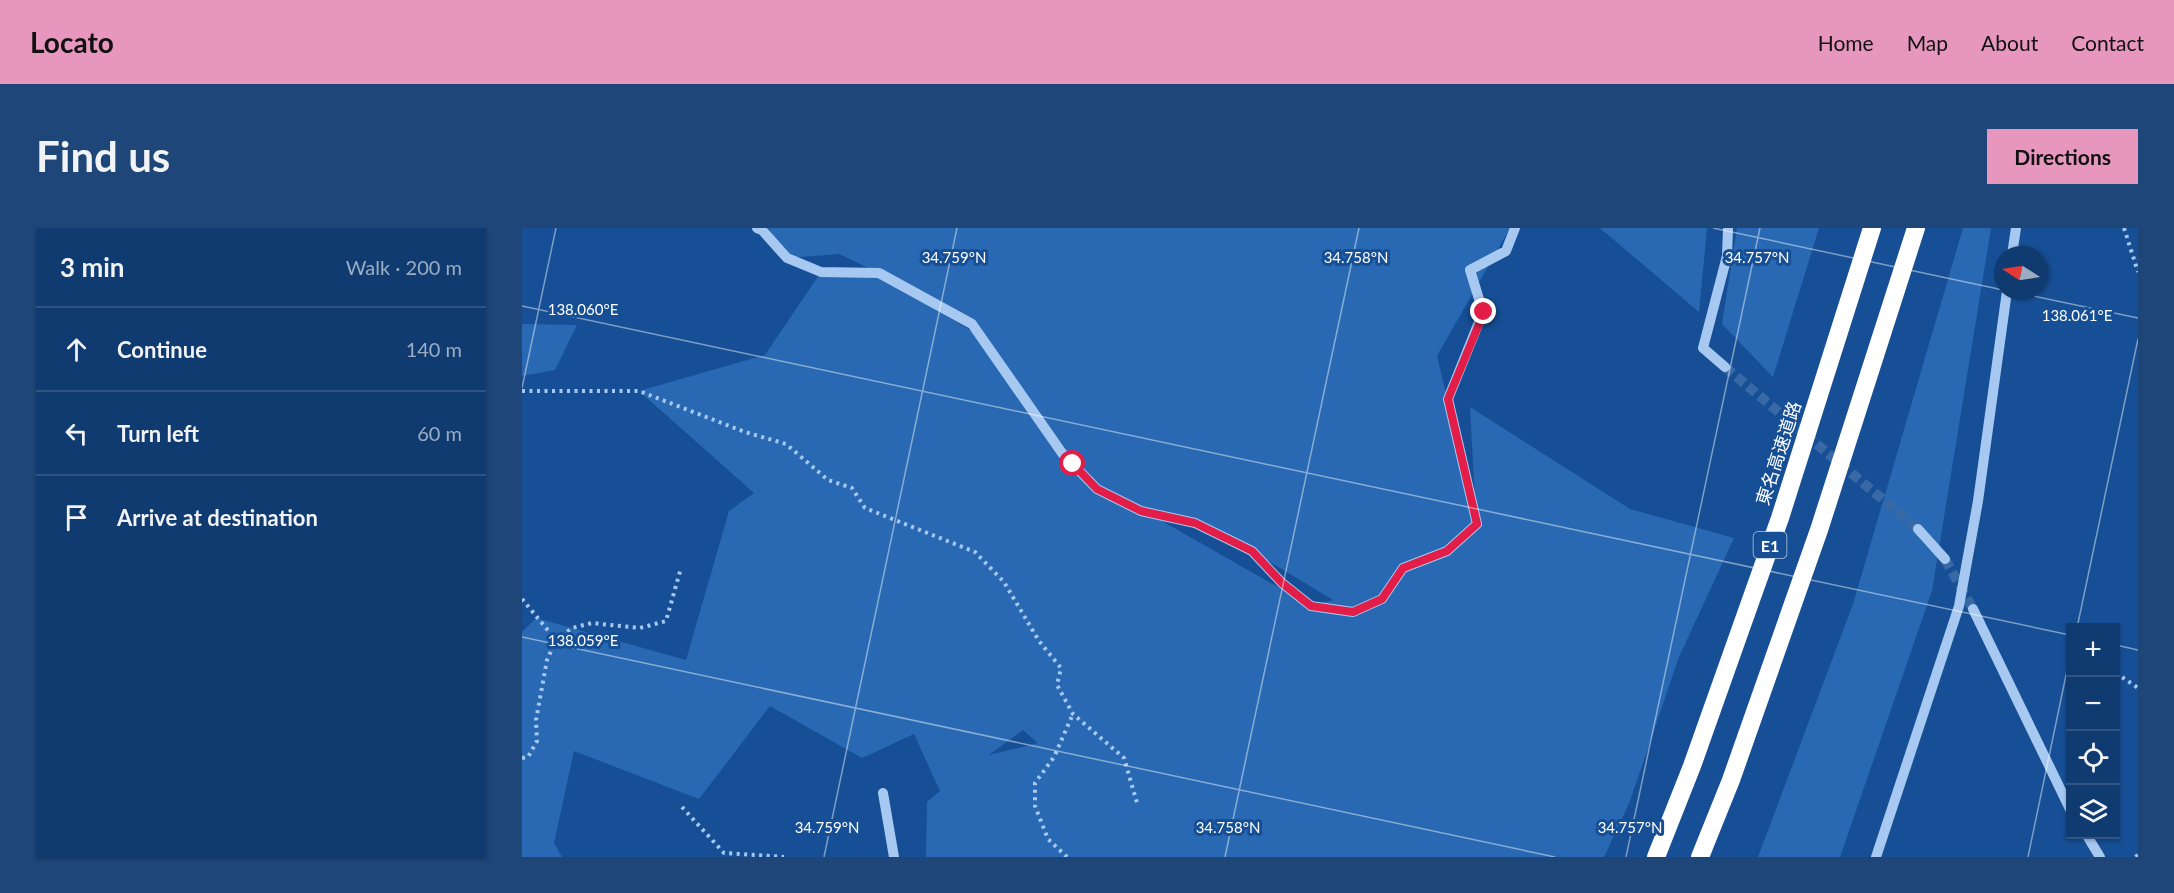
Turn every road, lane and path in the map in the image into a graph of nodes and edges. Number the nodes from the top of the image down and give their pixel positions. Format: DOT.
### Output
graph roads {
  1 [pos="757,228"];
  2 [pos="1515,228"];
  3 [pos="1728,228"];
  4 [pos="1872,228"];
  5 [pos="1916,228"];
  6 [pos="2016,228"];
  7 [pos="2124,228"];
  8 [pos="2013,246"];
  9 [pos="2138,272"];
  10 [pos="2006,300"];
  11 [pos="1725,367"];
  12 [pos="522,391"];
  13 [pos="1918,529"];
  14 [pos="1946,559"];
  15 [pos="681,568"];
  16 [pos="522,599"];
  17 [pos="1973,609"];
  18 [pos="556,640"];
  19 [pos="2120,676"];
  20 [pos="2138,688"];
  21 [pos="1073,714"];
  22 [pos="522,758"];
  23 [pos="883,793"];
  24 [pos="2066,800"];
  25 [pos="1137,803"];
  26 [pos="682,807"];
  27 [pos="2089,839"];
  28 [pos="784,857"];
  29 [pos="894,857"];
  30 [pos="1066,857"];
  31 [pos="1656,857"];
  32 [pos="1700,857"];
  33 [pos="1875,857"];
  34 [pos="2100,857"];
  1 -- 2 [label="street"];
  3 -- 11 [label="street"];
  4 -- 31 [label="highway, 東名高速道路 / E1"];
  5 -- 32 [label="highway, E1"];
  6 -- 8 [label="street"];
  7 -- 9 [label="path"];
  10 -- 33 [label="street"];
  12 -- 21 [label="path"];
  13 -- 14 [label="street"];
  15 -- 18 [label="path"];
  16 -- 18 [label="path"];
  17 -- 24 [label="street"];
  18 -- 22 [label="path"];
  19 -- 20 [label="path"];
  21 -- 25 [label="path"];
  21 -- 30 [label="path"];
  23 -- 29 [label="street"];
  26 -- 28 [label="path"];
  27 -- 34 [label="street"];
}
